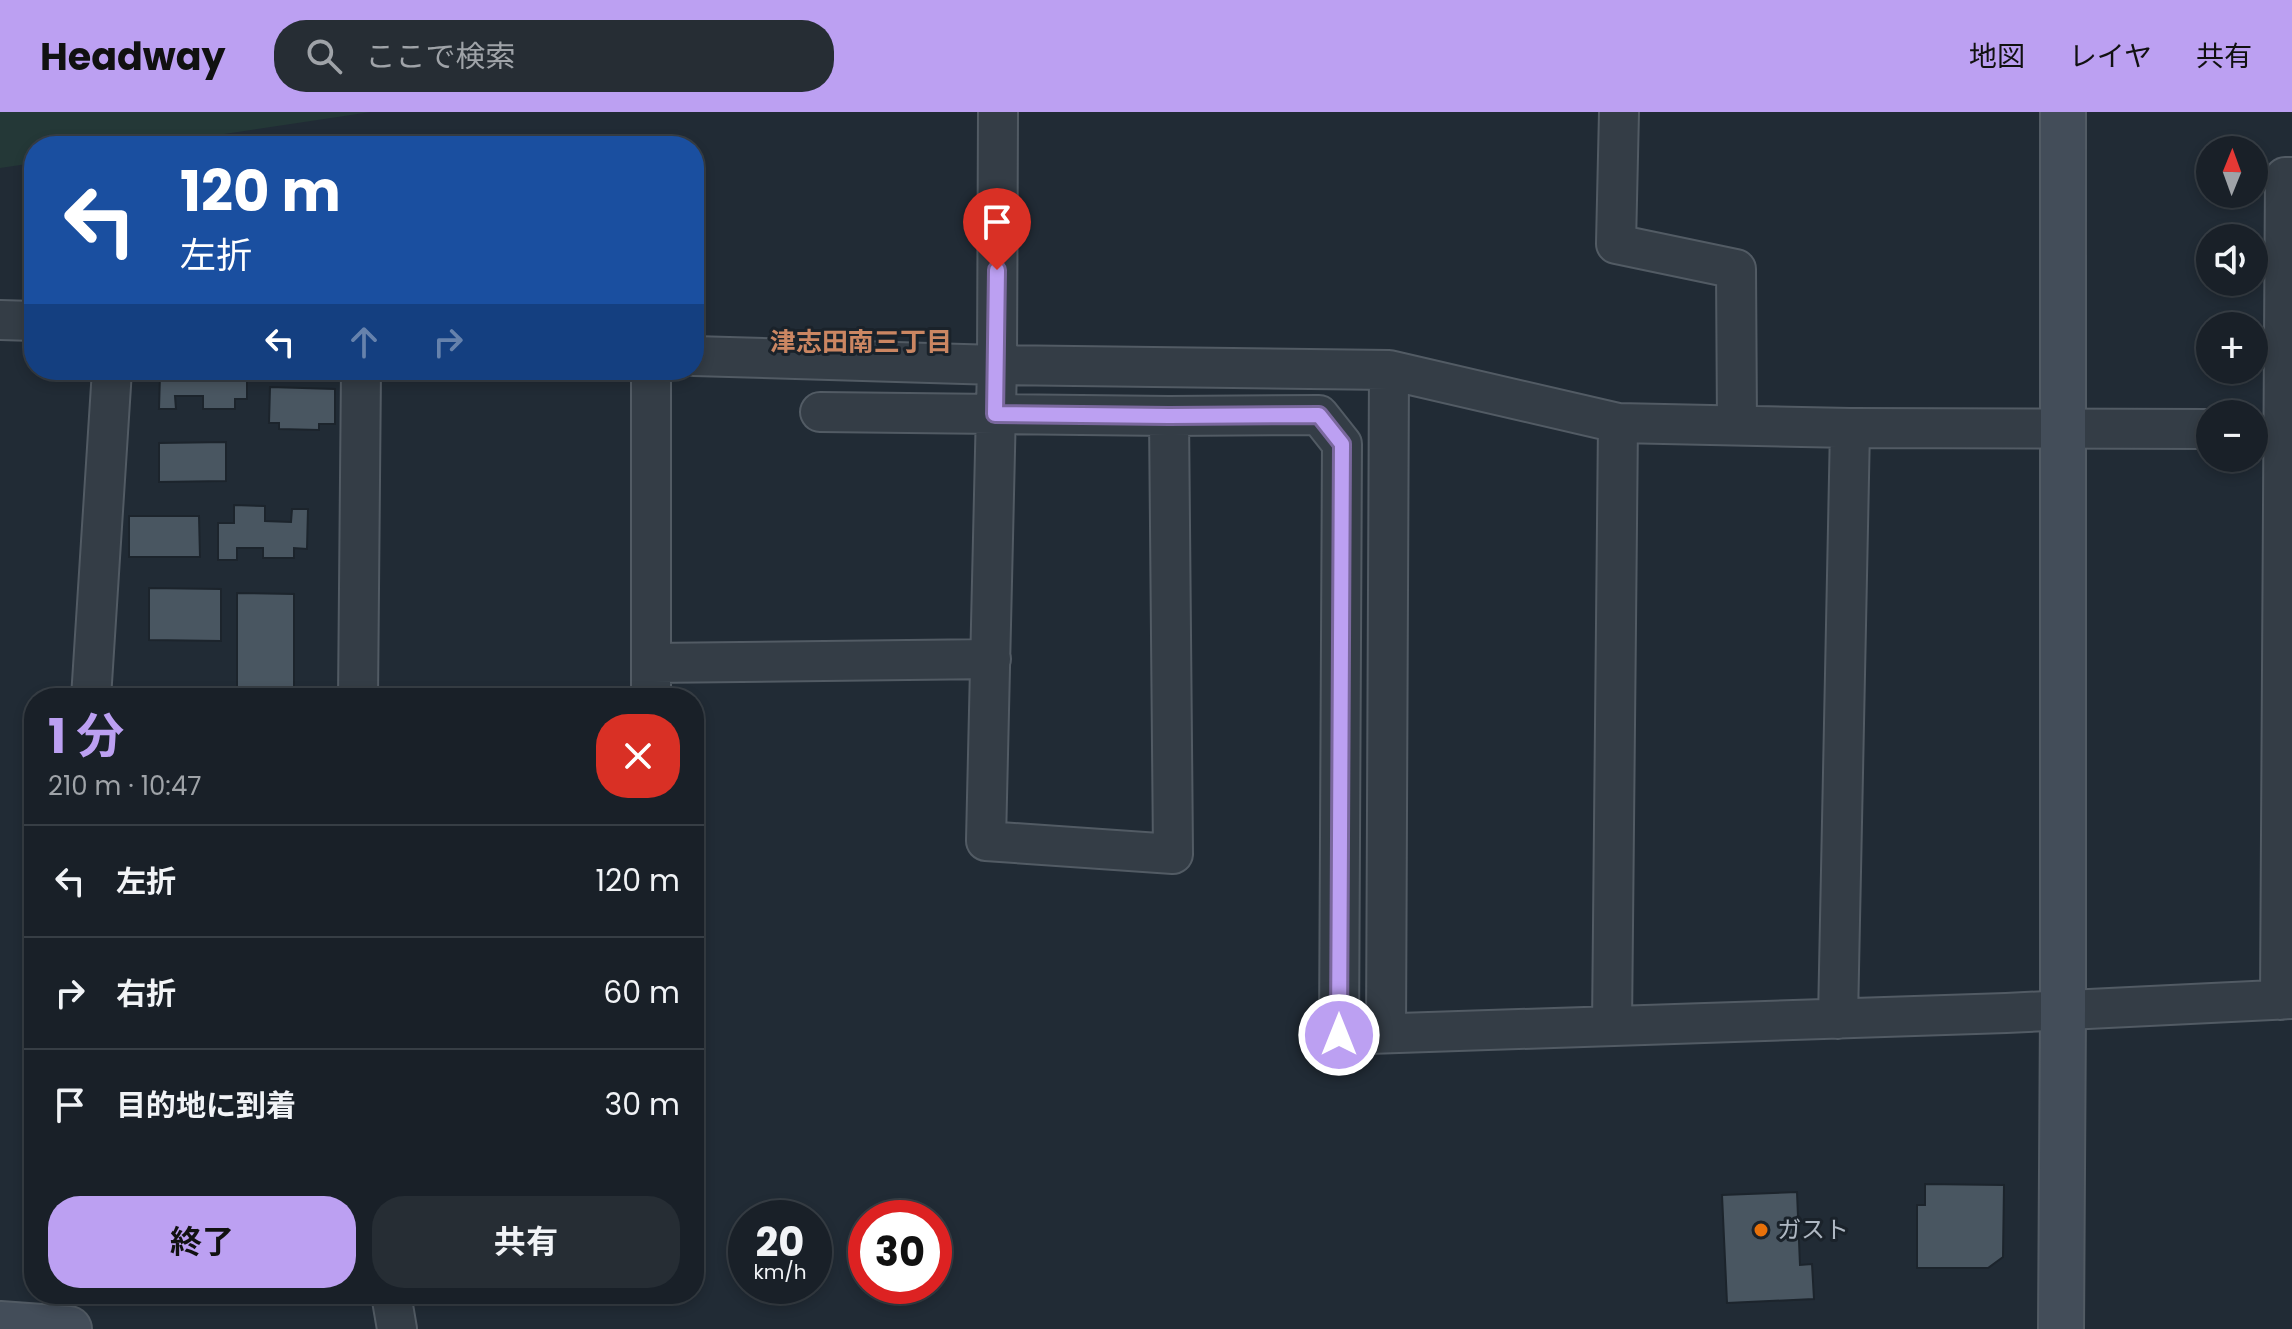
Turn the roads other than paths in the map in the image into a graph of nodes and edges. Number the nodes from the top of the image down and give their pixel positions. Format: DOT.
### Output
graph roads {
  1 [pos="998,112"];
  2 [pos="1619,112"];
  3 [pos="2063,112"];
  4 [pos="2292,177"];
  5 [pos="0,320"];
  6 [pos="24,321"];
  7 [pos="704,356"];
  8 [pos="997,365"];
  9 [pos="1389,370"];
  10 [pos="111,380"];
  11 [pos="361,380"];
  12 [pos="651,380"];
  13 [pos="820,412"];
  14 [pos="995,414"];
  15 [pos="1169,416"];
  16 [pos="1618,423"];
  17 [pos="1737,425"];
  18 [pos="1850,428"];
  19 [pos="2064,429"];
  20 [pos="2196,429"];
  21 [pos="2269,429"];
  22 [pos="991,659"];
  23 [pos="651,680"];
  24 [pos="92,688"];
  25 [pos="358,688"];
  26 [pos="2286,1000"];
  27 [pos="2063,1011"];
  28 [pos="1838,1019"];
  29 [pos="1612,1026"];
  30 [pos="1386,1033"];
  31 [pos="393,1304"];
  32 [pos="0,1324"];
  33 [pos="69,1329"];
  34 [pos="397,1329"];
  35 [pos="2061,1329"];
  1 -- 8 [label="street"];
  2 -- 17 [label="street"];
  3 -- 19 [label="street"];
  4 -- 21 [label="street"];
  5 -- 6 [label="street"];
  7 -- 8 [label="street"];
  8 -- 9 [label="street"];
  8 -- 14 [label="street"];
  9 -- 16 [label="street"];
  9 -- 30 [label="street"];
  10 -- 24 [label="street"];
  11 -- 25 [label="street"];
  12 -- 23 [label="street"];
  13 -- 14 [label="street"];
  14 -- 15 [label="street"];
  14 -- 22 [label="street"];
  15 -- 22 [label="street"];
  15 -- 30 [label="street"];
  16 -- 17 [label="street"];
  16 -- 29 [label="street"];
  17 -- 18 [label="street"];
  18 -- 19 [label="street"];
  18 -- 28 [label="street"];
  19 -- 20 [label="street"];
  19 -- 27 [label="street"];
  21 -- 26 [label="street"];
  22 -- 23 [label="street"];
  26 -- 27 [label="street"];
  27 -- 28 [label="street"];
  27 -- 35 [label="street"];
  28 -- 29 [label="street"];
  29 -- 30 [label="street"];
  31 -- 34 [label="street"];
  32 -- 33 [label="street"];
}
